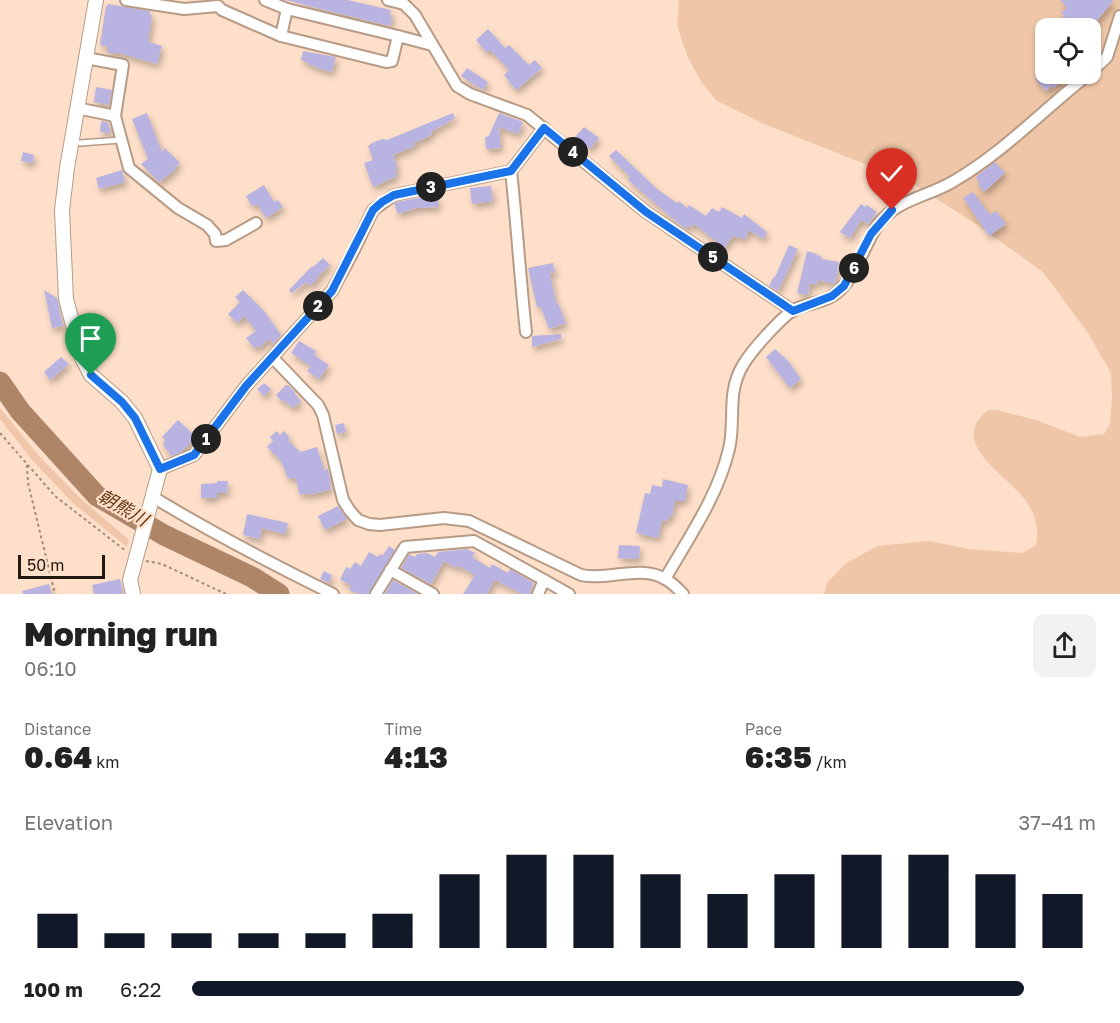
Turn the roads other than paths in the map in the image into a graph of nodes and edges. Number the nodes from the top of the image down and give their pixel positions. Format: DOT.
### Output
graph roads {
  1 [pos="96,0"];
  2 [pos="126,0"];
  3 [pos="265,0"];
  4 [pos="388,0"];
  5 [pos="219,3"];
  6 [pos="287,9"];
  7 [pos="1120,16"];
  8 [pos="281,36"];
  9 [pos="398,36"];
  10 [pos="432,45"];
  11 [pos="86,58"];
  12 [pos="1101,63"];
  13 [pos="1076,84"];
  14 [pos="77,108"];
  15 [pos="115,116"];
  16 [pos="544,128"];
  17 [pos="121,140"];
  18 [pos="80,143"];
  19 [pos="511,171"];
  20 [pos="256,223"];
  21 [pos="793,311"];
  22 [pos="526,332"];
  23 [pos="273,358"];
  24 [pos="160,469"];
  25 [pos="153,497"];
  26 [pos="547,559"];
  27 [pos="390,570"];
  28 [pos="542,578"];
  29 [pos="665,579"];
  30 [pos="133,594"];
  31 [pos="333,594"];
  32 [pos="376,594"];
  33 [pos="433,594"];
  34 [pos="538,594"];
  35 [pos="569,594"];
  36 [pos="683,594"];
  1 -- 11 [label="street"];
  2 -- 5 [label="street"];
  3 -- 6 [label="street"];
  4 -- 10 [label="street"];
  5 -- 8 [label="street"];
  6 -- 8 [label="street"];
  6 -- 9 [label="street"];
  7 -- 12 [label="street"];
  8 -- 9 [label="street"];
  9 -- 10 [label="street"];
  10 -- 16 [label="street"];
  11 -- 14 [label="street"];
  11 -- 15 [label="street"];
  13 -- 21 [label="street"];
  14 -- 15 [label="street"];
  14 -- 24 [label="street"];
  15 -- 17 [label="street"];
  16 -- 19 [label="street"];
  16 -- 21 [label="street"];
  17 -- 18 [label="lane"];
  17 -- 20 [label="street"];
  19 -- 22 [label="street"];
  19 -- 23 [label="street"];
  21 -- 29 [label="street"];
  23 -- 24 [label="street"];
  23 -- 26 [label="street"];
  24 -- 25 [label="street"];
  25 -- 30 [label="street"];
  25 -- 31 [label="street"];
  26 -- 28 [label="street"];
  26 -- 29 [label="street"];
  27 -- 28 [label="street"];
  27 -- 32 [label="street"];
  27 -- 33 [label="street"];
  28 -- 34 [label="street"];
  28 -- 35 [label="street"];
  29 -- 36 [label="street"];
}
